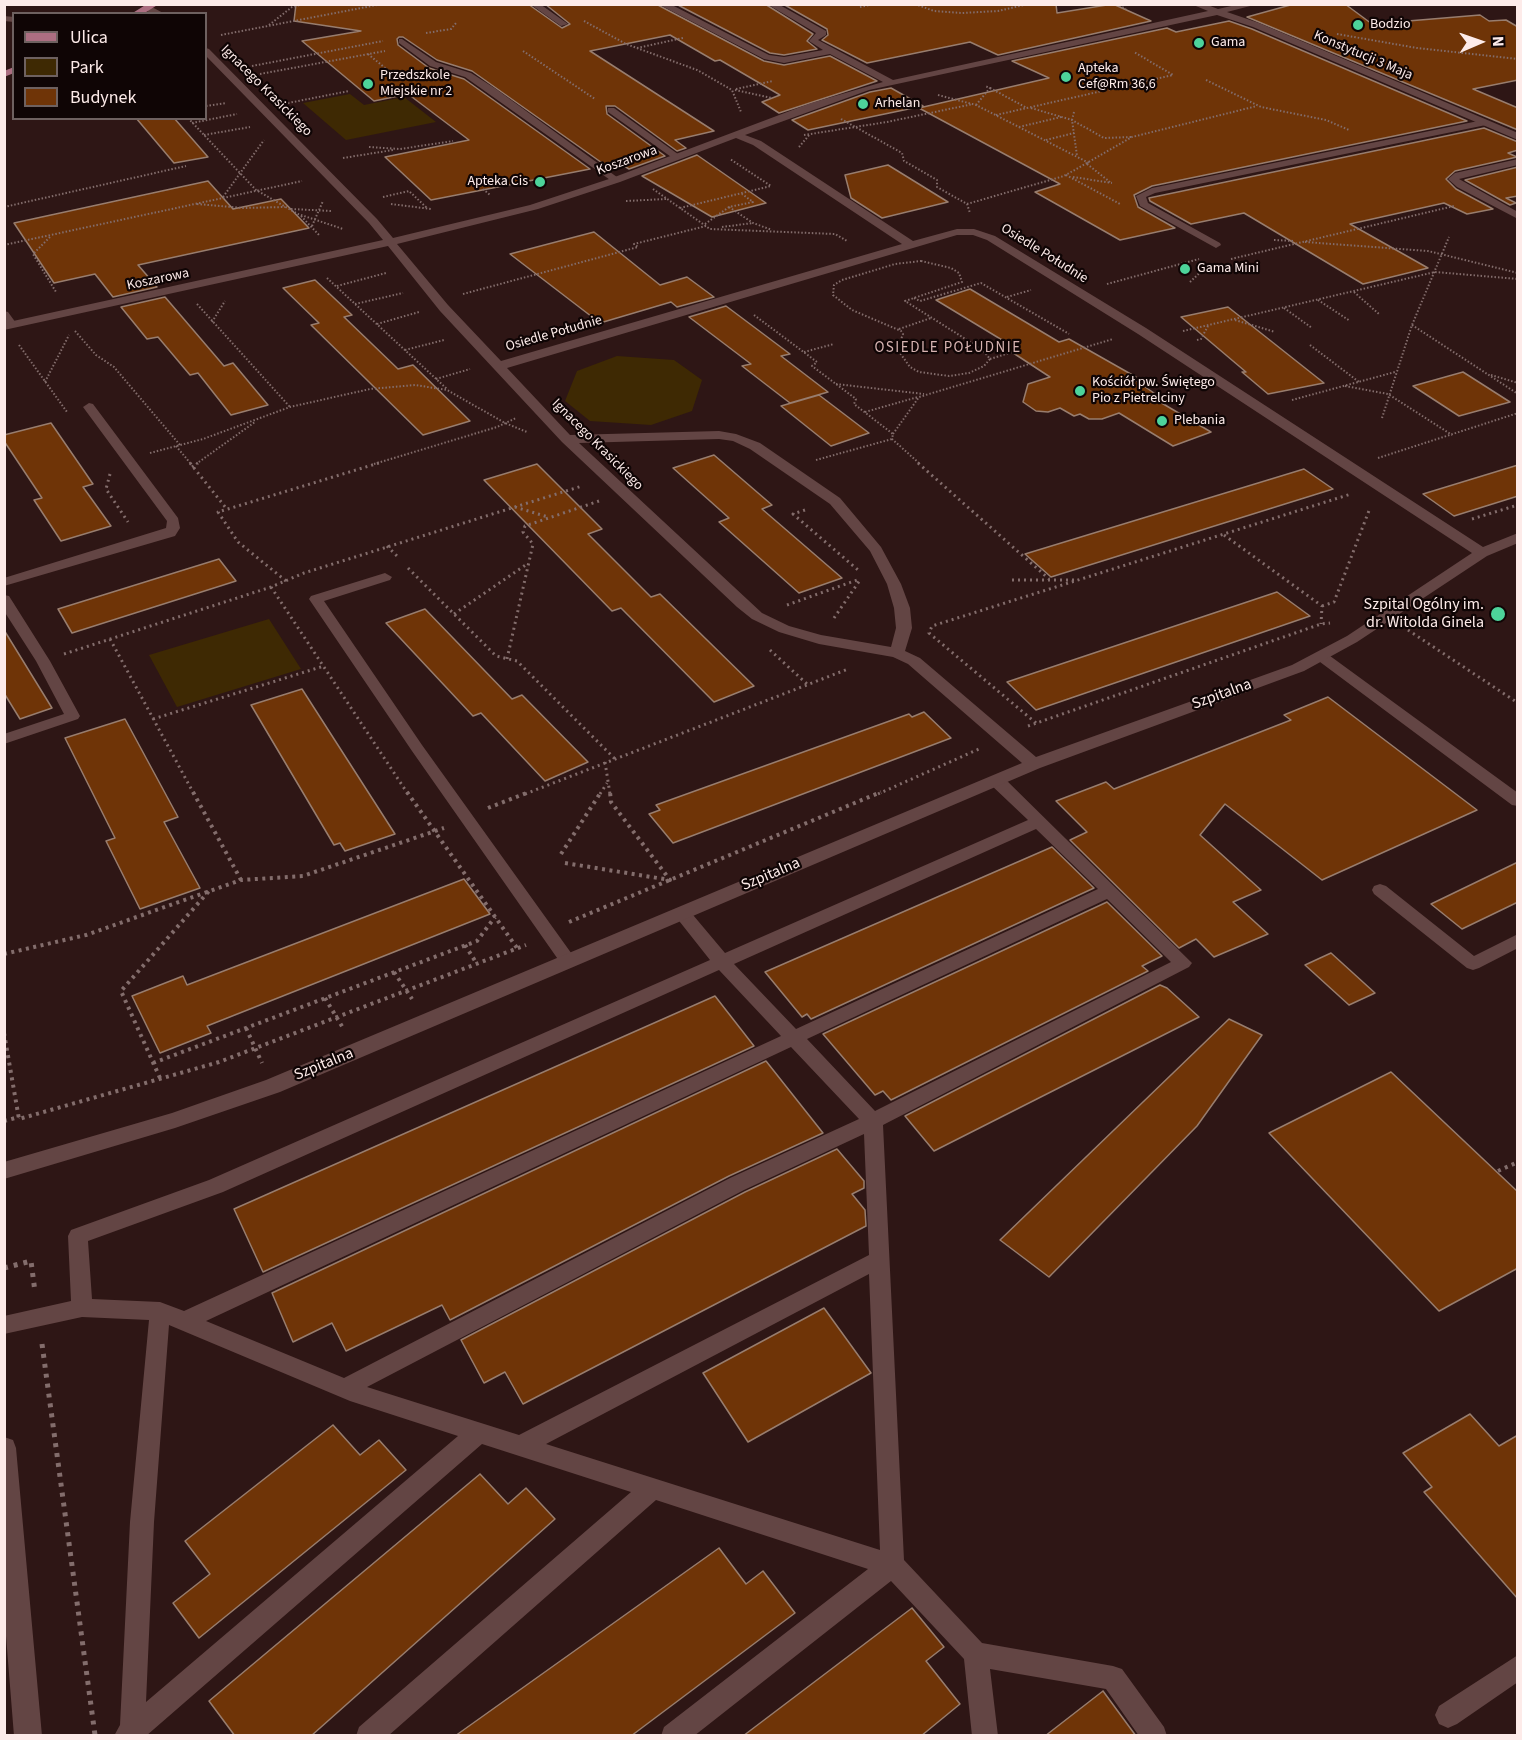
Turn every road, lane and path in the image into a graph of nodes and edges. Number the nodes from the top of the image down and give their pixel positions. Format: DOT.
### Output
graph roads {
  1 [pos="304,4"];
  2 [pos="382,4"];
  3 [pos="534,4"];
  4 [pos="662,4"];
  5 [pos="771,4"];
  6 [pos="875,4"];
  7 [pos="915,4"];
  8 [pos="1028,4"];
  9 [pos="1127,4"];
  10 [pos="1195,4"];
  11 [pos="1254,4"];
  12 [pos="860,7"];
  13 [pos="1126,9"];
  14 [pos="1222,12"];
  15 [pos="583,21"];
  16 [pos="456,23"];
  17 [pos="564,24"];
  18 [pos="268,26"];
  19 [pos="1336,34"];
  20 [pos="216,35"];
  21 [pos="416,35"];
  22 [pos="689,37"];
  23 [pos="402,42"];
  24 [pos="637,48"];
  25 [pos="523,51"];
  26 [pos="831,51"];
  27 [pos="1133,51"];
  28 [pos="207,52"];
  29 [pos="368,54"];
  30 [pos="1518,59"];
  31 [pos="247,66"];
  32 [pos="390,72"];
  33 [pos="257,75"];
  34 [pos="778,80"];
  35 [pos="1206,81"];
  36 [pos="890,82"];
  37 [pos="985,86"];
  38 [pos="990,88"];
  39 [pos="734,90"];
  40 [pos="349,91"];
  41 [pos="228,102"];
  42 [pos="286,103"];
  43 [pos="973,104"];
  44 [pos="814,105"];
  45 [pos="207,106"];
  46 [pos="1257,106"];
  47 [pos="1029,108"];
  48 [pos="611,110"];
  49 [pos="1074,112"];
  50 [pos="238,114"];
  51 [pos="996,115"];
  52 [pos="742,116"];
  53 [pos="1062,117"];
  54 [pos="190,120"];
  55 [pos="1072,120"];
  56 [pos="192,123"];
  57 [pos="1483,123"];
  58 [pos="853,126"];
  59 [pos="250,127"];
  60 [pos="1019,127"];
  61 [pos="270,132"];
  62 [pos="1354,132"];
  63 [pos="1074,133"];
  64 [pos="204,135"];
  65 [pos="737,135"];
  66 [pos="1515,135"];
  67 [pos="1132,137"];
  68 [pos="1045,140"];
  69 [pos="453,141"];
  70 [pos="757,143"];
  71 [pos="369,147"];
  72 [pos="400,149"];
  73 [pos="677,157"];
  74 [pos="1077,157"];
  75 [pos="343,158"];
  76 [pos="1518,162"];
  77 [pos="1088,163"];
  78 [pos="186,166"];
  79 [pos="239,174"];
  80 [pos="1068,176"];
  81 [pos="616,180"];
  82 [pos="303,181"];
  83 [pos="648,185"];
  84 [pos="483,189"];
  85 [pos="256,190"];
  86 [pos="328,192"];
  87 [pos="741,194"];
  88 [pos="490,195"];
  89 [pos="223,197"];
  90 [pos="384,197"];
  91 [pos="668,199"];
  92 [pos="621,201"];
  93 [pos="193,204"];
  94 [pos="967,204"];
  95 [pos="1125,206"];
  96 [pos="1454,206"];
  97 [pos="4,207"];
  98 [pos="286,207"];
  99 [pos="729,207"];
  100 [pos="427,208"];
  101 [pos="680,208"];
  102 [pos="289,209"];
  103 [pos="318,211"];
  104 [pos="338,212"];
  105 [pos="298,214"];
  106 [pos="971,216"];
  107 [pos="1518,216"];
  108 [pos="314,219"];
  109 [pos="753,223"];
  110 [pos="706,225"];
  111 [pos="312,226"];
  112 [pos="710,229"];
  113 [pos="351,232"];
  114 [pos="778,232"];
  115 [pos="319,235"];
  116 [pos="52,236"];
  117 [pos="1449,237"];
  118 [pos="1274,240"];
  119 [pos="391,242"];
  120 [pos="850,242"];
  121 [pos="1300,242"];
  122 [pos="911,244"];
  123 [pos="1216,245"];
  124 [pos="6,246"];
  125 [pos="1197,252"];
  126 [pos="1443,255"];
  127 [pos="1231,259"];
  128 [pos="310,260"];
  129 [pos="1209,264"];
  130 [pos="1435,272"];
  131 [pos="388,273"];
  132 [pos="1518,273"];
  133 [pos="1518,279"];
  134 [pos="1190,282"];
  135 [pos="960,284"];
  136 [pos="336,286"];
  137 [pos="1039,287"];
  138 [pos="183,288"];
  139 [pos="966,288"];
  140 [pos="56,291"];
  141 [pos="405,292"];
  142 [pos="1078,292"];
  143 [pos="1353,292"];
  144 [pos="463,294"];
  145 [pos="455,296"];
  146 [pos="227,298"];
  147 [pos="732,298"];
  148 [pos="914,298"];
  149 [pos="1006,298"];
  150 [pos="1318,300"];
  151 [pos="471,302"];
  152 [pos="355,303"];
  153 [pos="1283,308"];
  154 [pos="420,312"];
  155 [pos="4,314"];
  156 [pos="1380,315"];
  157 [pos="932,318"];
  158 [pos="1234,320"];
  159 [pos="212,321"];
  160 [pos="1350,321"];
  161 [pos="377,324"];
  162 [pos="8,326"];
  163 [pos="1412,326"];
  164 [pos="1312,328"];
  165 [pos="899,329"];
  166 [pos="1275,332"];
  167 [pos="1070,334"];
  168 [pos="1148,334"];
  169 [pos="446,339"];
  170 [pos="834,344"];
  171 [pos="1310,345"];
  172 [pos="405,350"];
  173 [pos="1020,350"];
  174 [pos="804,352"];
  175 [pos="990,359"];
  176 [pos="499,366"];
  177 [pos="473,368"];
  178 [pos="1396,372"];
  179 [pos="1485,373"];
  180 [pos="436,379"];
  181 [pos="45,382"];
  182 [pos="1359,382"];
  183 [pos="1518,383"];
  184 [pos="836,384"];
  185 [pos="1345,386"];
  186 [pos="447,390"];
  187 [pos="1388,394"];
  188 [pos="1518,394"];
  189 [pos="927,395"];
  190 [pos="919,397"];
  191 [pos="1292,400"];
  192 [pos="88,407"];
  193 [pos="290,407"];
  194 [pos="864,412"];
  195 [pos="524,413"];
  196 [pos="260,418"];
  197 [pos="1382,418"];
  198 [pos="73,421"];
  199 [pos="506,423"];
  200 [pos="534,435"];
  201 [pos="1453,435"];
  202 [pos="892,437"];
  203 [pos="567,439"];
  204 [pos="178,445"];
  205 [pos="127,459"];
  206 [pos="777,460"];
  207 [pos="192,467"];
  208 [pos="109,469"];
  209 [pos="591,483"];
  210 [pos="1358,492"];
  211 [pos="608,498"];
  212 [pos="797,502"];
  213 [pos="1372,504"];
  214 [pos="514,507"];
  215 [pos="226,508"];
  216 [pos="549,518"];
  217 [pos="129,524"];
  218 [pos="1224,535"];
  219 [pos="1518,537"];
  220 [pos="387,546"];
  221 [pos="1482,553"];
  222 [pos="528,564"];
  223 [pos="385,577"];
  224 [pos="860,579"];
  225 [pos="1049,579"];
  226 [pos="1012,580"];
  227 [pos="1081,580"];
  228 [pos="285,581"];
  229 [pos="4,582"];
  230 [pos="271,587"];
  231 [pos="4,599"];
  232 [pos="1322,606"];
  233 [pos="454,614"];
  234 [pos="757,616"];
  235 [pos="1387,616"];
  236 [pos="832,622"];
  237 [pos="110,639"];
  238 [pos="897,653"];
  239 [pos="1321,656"];
  240 [pos="507,659"];
  241 [pos="43,661"];
  242 [pos="324,666"];
  243 [pos="850,668"];
  244 [pos="1518,703"];
  245 [pos="153,719"];
  246 [pos="1036,723"];
  247 [pos="1021,729"];
  248 [pos="4,739"];
  249 [pos="986,745"];
  250 [pos="615,759"];
  251 [pos="605,762"];
  252 [pos="1034,764"];
  253 [pos="996,780"];
  254 [pos="607,782"];
  255 [pos="1518,801"];
  256 [pos="466,818"];
  257 [pos="1038,822"];
  258 [pos="434,832"];
  259 [pos="561,854"];
  260 [pos="565,863"];
  261 [pos="241,880"];
  262 [pos="670,880"];
  263 [pos="1380,890"];
  264 [pos="210,891"];
  265 [pos="1109,891"];
  266 [pos="682,913"];
  267 [pos="495,917"];
  268 [pos="548,934"];
  269 [pos="1518,940"];
  270 [pos="465,945"];
  271 [pos="517,948"];
  272 [pos="4,954"];
  273 [pos="568,961"];
  274 [pos="722,962"];
  275 [pos="477,964"];
  276 [pos="394,972"];
  277 [pos="407,990"];
  278 [pos="325,998"];
  279 [pos="336,1017"];
  280 [pos="425,1022"];
  281 [pos="246,1028"];
  282 [pos="4,1033"];
  283 [pos="794,1039"];
  284 [pos="255,1048"];
  285 [pos="357,1052"];
  286 [pos="153,1063"];
  287 [pos="160,1078"];
  288 [pos="273,1086"];
  289 [pos="19,1117"];
  290 [pos="4,1121"];
  291 [pos="873,1122"];
  292 [pos="1518,1162"];
  293 [pos="4,1171"];
  294 [pos="1498,1171"];
  295 [pos="879,1259"];
  296 [pos="4,1268"];
  297 [pos="82,1308"];
  298 [pos="160,1311"];
  299 [pos="38,1316"];
  300 [pos="184,1321"];
  301 [pos="4,1325"];
  302 [pos="345,1388"];
  303 [pos="479,1432"];
  304 [pos="520,1446"];
  305 [pos="4,1448"];
  306 [pos="653,1488"];
  307 [pos="892,1565"];
  308 [pos="976,1654"];
  309 [pos="1518,1667"];
  310 [pos="1448,1715"];
  311 [pos="130,1734"];
  312 [pos="28,1736"];
  313 [pos="95,1736"];
  314 [pos="368,1736"];
  315 [pos="673,1736"];
  316 [pos="985,1736"];
  317 [pos="1155,1736"];
  1 -- 18 [label="path"];
  2 -- 18 [label="path"];
  3 -- 17 [label="street"];
  4 -- 26 [label="street"];
  5 -- 26 [label="street"];
  6 -- 12 [label="path"];
  7 -- 8 [label="path"];
  9 -- 13 [label="path"];
  10 -- 14 [label="street, Konstytucji 3 Maja"];
  11 -- 14 [label="street, Koszarowa"];
  14 -- 36 [label="street, Koszarowa"];
  14 -- 57 [label="street, Konstytucji 3 Maja"];
  15 -- 24 [label="path"];
  16 -- 21 [label="path"];
  18 -- 20 [label="path"];
  19 -- 30 [label="path"];
  22 -- 24 [label="path"];
  23 -- 29 [label="path"];
  23 -- 31 [label="path"];
  23 -- 81 [label="lane"];
  24 -- 39 [label="path"];
  25 -- 48 [label="path"];
  26 -- 36 [label="street"];
  27 -- 47 [label="path"];
  28 -- 119 [label="street, Ignacego Krasickiego"];
  29 -- 32 [label="path"];
  29 -- 33 [label="path"];
  34 -- 39 [label="path"];
  35 -- 46 [label="path"];
  36 -- 44 [label="street, Koszarowa"];
  37 -- 38 [label="path"];
  38 -- 47 [label="path"];
  38 -- 51 [label="path"];
  39 -- 44 [label="path"];
  39 -- 52 [label="path"];
  40 -- 42 [label="path"];
  41 -- 45 [label="path"];
  43 -- 58 [label="path"];
  44 -- 58 [label="path"];
  44 -- 65 [label="street, Koszarowa"];
  46 -- 62 [label="path"];
  46 -- 67 [label="path"];
  47 -- 51 [label="path"];
  47 -- 53 [label="path"];
  48 -- 73 [label="lane"];
  49 -- 55 [label="path"];
  50 -- 56 [label="path"];
  51 -- 60 [label="path"];
  53 -- 55 [label="path"];
  53 -- 60 [label="path"];
  54 -- 56 [label="path"];
  55 -- 63 [label="path"];
  55 -- 67 [label="path"];
  56 -- 64 [label="path"];
  57 -- 66 [label="street, Konstytucji 3 Maja"];
  57 -- 123 [label="lane"];
  58 -- 70 [label="path"];
  58 -- 94 [label="path"];
  59 -- 64 [label="path"];
  60 -- 68 [label="path"];
  61 -- 79 [label="path"];
  63 -- 68 [label="path"];
  63 -- 74 [label="path"];
  64 -- 79 [label="path"];
  65 -- 70 [label="street"];
  65 -- 73 [label="street, Koszarowa"];
  67 -- 77 [label="path"];
  68 -- 74 [label="path"];
  69 -- 72 [label="path"];
  70 -- 87 [label="path"];
  70 -- 122 [label="street"];
  71 -- 72 [label="path"];
  72 -- 75 [label="path"];
  73 -- 81 [label="street, Koszarowa"];
  74 -- 77 [label="path"];
  76 -- 107 [label="lane"];
  77 -- 80 [label="path"];
  77 -- 80 [label="path"];
  78 -- 97 [label="path"];
  79 -- 85 [label="path"];
  79 -- 89 [label="path"];
  80 -- 94 [label="path"];
  80 -- 95 [label="path"];
  81 -- 119 [label="street, Koszarowa"];
  82 -- 85 [label="path"];
  83 -- 91 [label="path"];
  84 -- 88 [label="path"];
  85 -- 89 [label="path"];
  85 -- 98 [label="path"];
  86 -- 103 [label="path"];
  87 -- 99 [label="path"];
  87 -- 101 [label="path"];
  89 -- 93 [label="path"];
  90 -- 100 [label="path"];
  91 -- 92 [label="path"];
  91 -- 101 [label="path"];
  93 -- 98 [label="path"];
  93 -- 116 [label="path"];
  94 -- 106 [label="path"];
  96 -- 121 [label="path"];
  98 -- 102 [label="path"];
  99 -- 109 [label="path"];
  99 -- 110 [label="path"];
  101 -- 110 [label="path"];
  102 -- 103 [label="path"];
  102 -- 105 [label="path"];
  103 -- 104 [label="path"];
  103 -- 108 [label="path"];
  105 -- 108 [label="path"];
  105 -- 111 [label="path"];
  108 -- 111 [label="path"];
  108 -- 113 [label="path"];
  109 -- 112 [label="path"];
  109 -- 114 [label="path"];
  110 -- 112 [label="path"];
  110 -- 144 [label="path"];
  111 -- 115 [label="path"];
  112 -- 114 [label="path"];
  114 -- 120 [label="path"];
  116 -- 124 [label="path"];
  116 -- 140 [label="path"];
  117 -- 126 [label="path"];
  118 -- 121 [label="path"];
  119 -- 128 [label="street, Koszarowa"];
  119 -- 176 [label="street, Ignacego Krasickiego"];
  121 -- 126 [label="path"];
  121 -- 127 [label="path"];
  122 -- 142 [label="street, Osiedle Południe"];
  122 -- 147 [label="street, Osiedle Południe"];
  125 -- 142 [label="path"];
  126 -- 130 [label="path"];
  126 -- 132 [label="path"];
  128 -- 136 [label="path"];
  128 -- 138 [label="street, Koszarowa"];
  129 -- 134 [label="path"];
  130 -- 133 [label="path"];
  130 -- 143 [label="path"];
  130 -- 163 [label="path"];
  131 -- 136 [label="path"];
  135 -- 139 [label="path"];
  135 -- 148 [label="path"];
  135 -- 165 [label="path"];
  136 -- 152 [label="path"];
  137 -- 149 [label="path"];
  138 -- 159 [label="path"];
  138 -- 162 [label="street, Koszarowa"];
  139 -- 148 [label="path"];
  139 -- 149 [label="path"];
  141 -- 152 [label="path"];
  142 -- 168 [label="street, Osiedle Południe"];
  143 -- 150 [label="path"];
  143 -- 156 [label="path"];
  144 -- 145 [label="path"];
  144 -- 151 [label="path"];
  146 -- 159 [label="path"];
  147 -- 174 [label="path"];
  147 -- 176 [label="street, Osiedle Południe"];
  148 -- 157 [label="path"];
  149 -- 167 [label="path"];
  150 -- 153 [label="path"];
  150 -- 160 [label="path"];
  152 -- 161 [label="path"];
  153 -- 158 [label="path"];
  153 -- 164 [label="path"];
  154 -- 161 [label="path"];
  155 -- 162 [label="lane"];
  157 -- 165 [label="path"];
  157 -- 175 [label="path"];
  158 -- 166 [label="path"];
  158 -- 168 [label="path"];
  159 -- 193 [label="path"];
  161 -- 172 [label="path"];
  162 -- 181 [label="path"];
  163 -- 178 [label="path"];
  163 -- 179 [label="path"];
  165 -- 175 [label="path"];
  168 -- 189 [label="path"];
  168 -- 221 [label="street, Osiedle Południe"];
  169 -- 172 [label="path"];
  170 -- 174 [label="path"];
  171 -- 182 [label="path"];
  172 -- 180 [label="path"];
  173 -- 175 [label="path"];
  174 -- 184 [label="path"];
  176 -- 203 [label="street, Ignacego Krasickiego"];
  177 -- 180 [label="path"];
  178 -- 182 [label="path"];
  178 -- 187 [label="path"];
  179 -- 183 [label="path"];
  179 -- 188 [label="path"];
  180 -- 186 [label="path"];
  181 -- 198 [label="path"];
  181 -- 204 [label="path"];
  182 -- 185 [label="path"];
  184 -- 189 [label="path"];
  184 -- 194 [label="path"];
  185 -- 187 [label="path"];
  185 -- 191 [label="path"];
  186 -- 193 [label="path"];
  186 -- 199 [label="path"];
  187 -- 197 [label="path"];
  187 -- 201 [label="path"];
  189 -- 190 [label="path"];
  190 -- 194 [label="path"];
  190 -- 202 [label="path"];
  192 -- 205 [label="lane"];
  193 -- 196 [label="path"];
  194 -- 202 [label="path"];
  195 -- 199 [label="path"];
  196 -- 204 [label="path"];
  196 -- 207 [label="path"];
  199 -- 200 [label="path"];
  199 -- 215 [label="path"];
  202 -- 206 [label="path"];
  202 -- 225 [label="path"];
  203 -- 206 [label="street"];
  203 -- 234 [label="street, Ignacego Krasickiego"];
  204 -- 205 [label="path"];
  204 -- 207 [label="path"];
  205 -- 229 [label="lane"];
  206 -- 238 [label="street"];
  207 -- 215 [label="path"];
  208 -- 217 [label="path"];
  209 -- 214 [label="path"];
  210 -- 218 [label="path"];
  211 -- 216 [label="path"];
  212 -- 224 [label="path"];
  213 -- 232 [label="path"];
  214 -- 216 [label="path"];
  214 -- 220 [label="path"];
  215 -- 228 [label="path"];
  216 -- 222 [label="path"];
  218 -- 227 [label="path"];
  218 -- 232 [label="path"];
  219 -- 221 [label="street, Szpitalna"];
  220 -- 228 [label="path"];
  220 -- 233 [label="path"];
  221 -- 235 [label="street, Szpitalna"];
  222 -- 233 [label="path"];
  222 -- 240 [label="path"];
  223 -- 256 [label="lane"];
  224 -- 234 [label="path"];
  224 -- 236 [label="path"];
  225 -- 226 [label="path"];
  225 -- 227 [label="path"];
  227 -- 246 [label="path"];
  228 -- 230 [label="path"];
  230 -- 237 [label="path"];
  230 -- 242 [label="path"];
  231 -- 241 [label="lane"];
  232 -- 246 [label="path"];
  233 -- 240 [label="path"];
  234 -- 238 [label="street, Ignacego Krasickiego"];
  235 -- 239 [label="street, Szpitalna"];
  235 -- 244 [label="path"];
  237 -- 241 [label="path"];
  237 -- 245 [label="path"];
  238 -- 252 [label="street, Ignacego Krasickiego"];
  239 -- 252 [label="street, Szpitalna"];
  239 -- 255 [label="lane"];
  240 -- 250 [label="path"];
  241 -- 248 [label="lane"];
  242 -- 245 [label="path"];
  242 -- 258 [label="path"];
  243 -- 250 [label="path"];
  245 -- 261 [label="path"];
  246 -- 247 [label="path"];
  249 -- 262 [label="path"];
  250 -- 251 [label="path"];
  251 -- 254 [label="path"];
  251 -- 256 [label="path"];
  252 -- 253 [label="street, Szpitalna"];
  253 -- 257 [label="lane"];
  253 -- 266 [label="street, Szpitalna"];
  254 -- 259 [label="path"];
  254 -- 262 [label="path"];
  256 -- 258 [label="path"];
  256 -- 268 [label="lane"];
  257 -- 265 [label="lane"];
  257 -- 274 [label="lane"];
  258 -- 261 [label="path"];
  258 -- 267 [label="path"];
  260 -- 262 [label="path"];
  261 -- 264 [label="path"];
  262 -- 268 [label="path"];
  263 -- 269 [label="lane"];
  264 -- 272 [label="path"];
  264 -- 286 [label="path"];
  265 -- 283 [label="lane"];
  265 -- 291 [label="lane"];
  266 -- 273 [label="street, Szpitalna"];
  266 -- 274 [label="lane"];
  267 -- 270 [label="path"];
  267 -- 271 [label="path"];
  268 -- 271 [label="path"];
  268 -- 273 [label="lane"];
  270 -- 275 [label="path"];
  270 -- 276 [label="path"];
  271 -- 275 [label="path"];
  273 -- 280 [label="street, Szpitalna"];
  274 -- 283 [label="lane"];
  274 -- 297 [label="lane"];
  275 -- 277 [label="path"];
  276 -- 277 [label="path"];
  276 -- 278 [label="path"];
  277 -- 279 [label="path"];
  277 -- 280 [label="path"];
  278 -- 279 [label="path"];
  278 -- 281 [label="path"];
  279 -- 284 [label="path"];
  279 -- 285 [label="path"];
  280 -- 285 [label="street, Szpitalna"];
  281 -- 284 [label="path"];
  281 -- 286 [label="path"];
  282 -- 289 [label="path"];
  283 -- 291 [label="lane"];
  283 -- 300 [label="lane"];
  284 -- 287 [label="path"];
  284 -- 288 [label="path"];
  285 -- 288 [label="street, Szpitalna"];
  286 -- 287 [label="path"];
  287 -- 289 [label="path"];
  288 -- 293 [label="street, Szpitalna"];
  289 -- 290 [label="path"];
  291 -- 295 [label="lane"];
  291 -- 302 [label="lane"];
  292 -- 294 [label="path"];
  295 -- 304 [label="lane"];
  295 -- 307 [label="lane"];
  296 -- 299 [label="path"];
  297 -- 298 [label="lane"];
  297 -- 299 [label="lane"];
  298 -- 300 [label="lane"];
  298 -- 311 [label="lane"];
  299 -- 301 [label="lane"];
  299 -- 313 [label="path"];
  300 -- 302 [label="lane"];
  302 -- 303 [label="lane"];
  303 -- 304 [label="lane"];
  303 -- 311 [label="lane"];
  304 -- 306 [label="lane"];
  305 -- 312 [label="street"];
  306 -- 307 [label="lane"];
  306 -- 314 [label="lane"];
  307 -- 308 [label="lane"];
  307 -- 315 [label="lane"];
  308 -- 316 [label="lane"];
  308 -- 317 [label="lane"];
  309 -- 310 [label="lane"];
}
